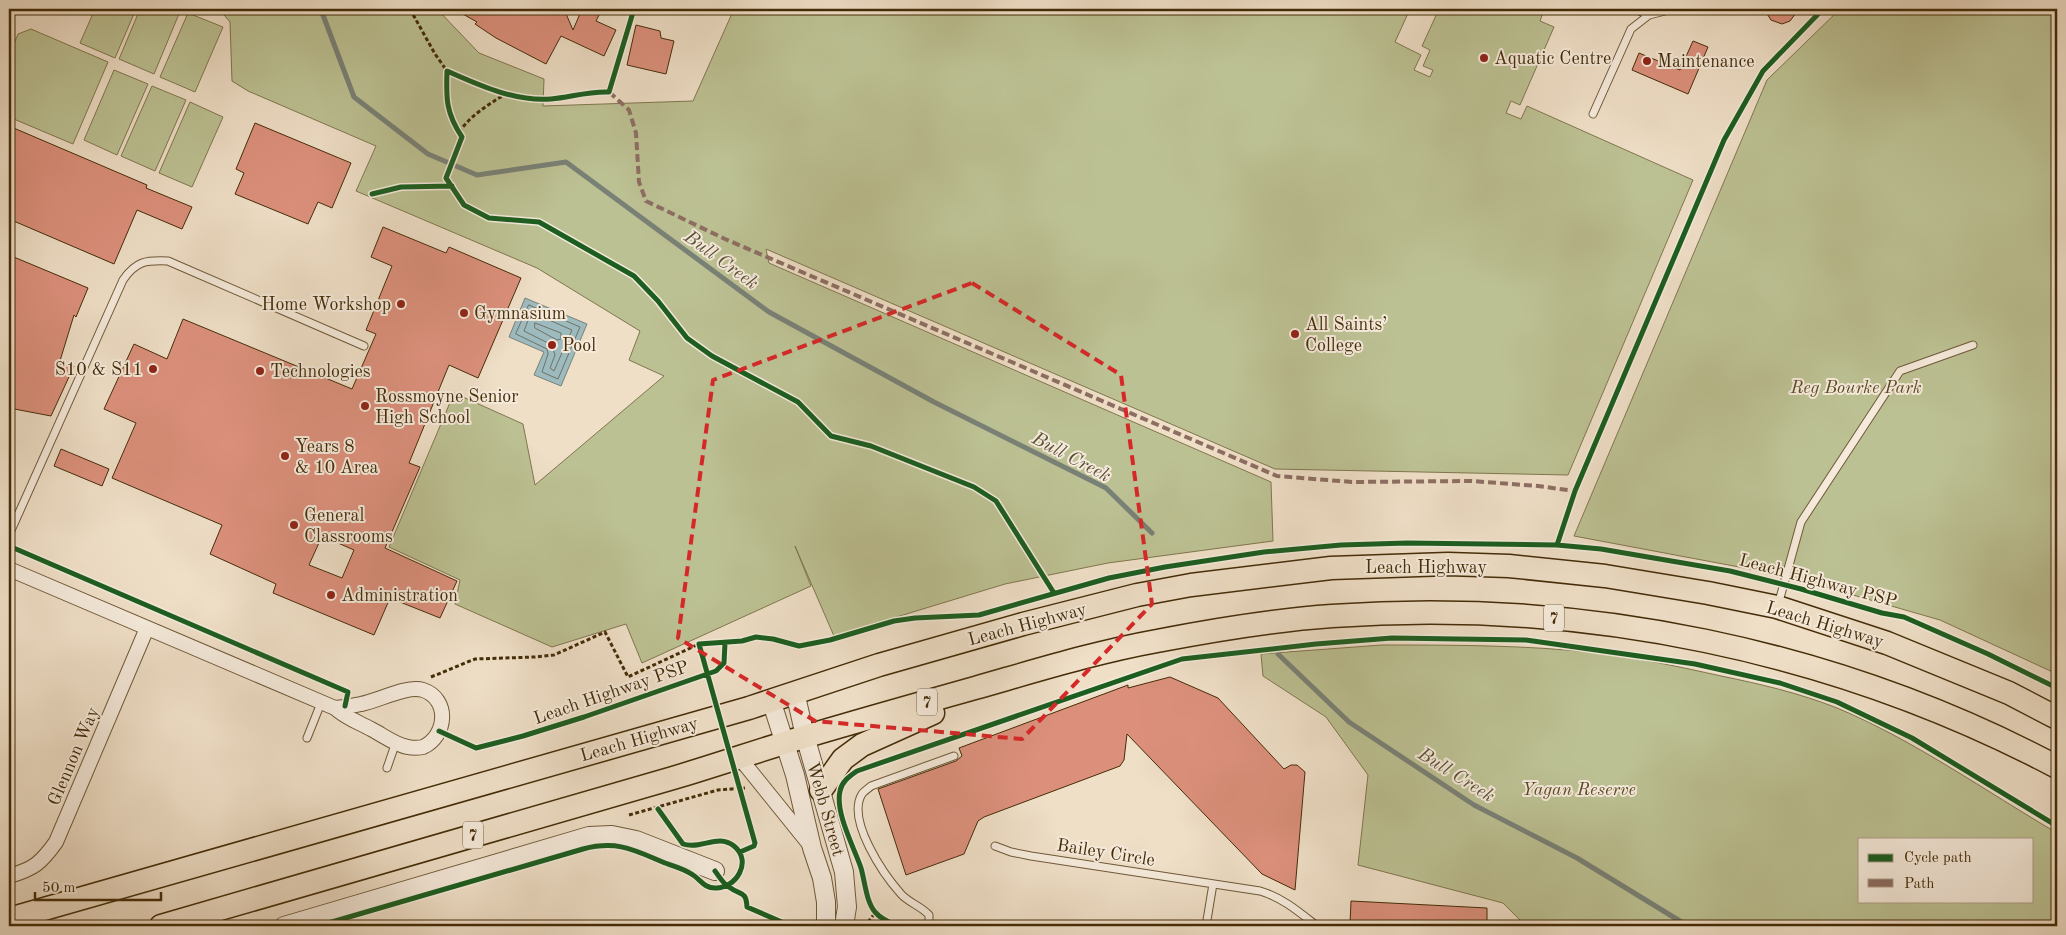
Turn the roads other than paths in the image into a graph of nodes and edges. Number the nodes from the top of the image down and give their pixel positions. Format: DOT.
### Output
graph roads {
  1 [pos="1635,9"];
  2 [pos="1673,9"];
  3 [pos="1649,15"];
  4 [pos="1593,114"];
  5 [pos="1973,345"];
  6 [pos="364,346"];
  7 [pos="9,534"];
  8 [pos="9,569"];
  9 [pos="1777,607"];
  10 [pos="147,628"];
  11 [pos="1031,672"];
  12 [pos="795,692"];
  13 [pos="771,700"];
  14 [pos="321,703"];
  15 [pos="334,708"];
  16 [pos="2057,718"];
  17 [pos="307,738"];
  18 [pos="794,740"];
  19 [pos="396,742"];
  20 [pos="954,756"];
  21 [pos="739,757"];
  22 [pos="2057,766"];
  23 [pos="387,768"];
  24 [pos="821,790"];
  25 [pos="995,846"];
  26 [pos="812,848"];
  27 [pos="715,871"];
  28 [pos="9,876"];
  29 [pos="1213,884"];
  30 [pos="9,919"];
  31 [pos="826,924"];
  32 [pos="161,926"];
  33 [pos="284,926"];
  34 [pos="844,926"];
  35 [pos="929,926"];
  36 [pos="1206,926"];
  37 [pos="1317,926"];
  1 -- 3 [label="lane"];
  2 -- 3 [label="lane"];
  3 -- 4 [label="lane"];
  5 -- 9 [label="lane"];
  6 -- 7 [label="lane"];
  8 -- 10 [label="street"];
  9 -- 12 [label="highway, Leach Highway"];
  9 -- 16 [label="highway, Leach Highway"];
  10 -- 14 [label="street"];
  10 -- 28 [label="street, Glennon Way"];
  11 -- 18 [label="highway, 7"];
  11 -- 22 [label="highway, 7"];
  11 -- 24 [label="highway"];
  12 -- 13 [label="highway, Leach Highway"];
  12 -- 18 [label="street, Webb Street"];
  13 -- 18 [label="street, Webb Street"];
  13 -- 30 [label="highway, Leach Highway"];
  14 -- 15 [label="street"];
  14 -- 17 [label="lane"];
  15 -- 19 [label="street"];
  15 -- 19 [label="street"];
  18 -- 21 [label="highway, 7"];
  18 -- 24 [label="street, Webb Street"];
  18 -- 26 [label="street, Webb Street"];
  19 -- 23 [label="lane"];
  20 -- 35 [label="lane"];
  21 -- 26 [label="street, Webb Street"];
  21 -- 32 [label="highway, 7"];
  24 -- 34 [label="street, Webb Street"];
  25 -- 29 [label="lane, Bailey Circle"];
  26 -- 31 [label="street, Webb Street"];
  27 -- 33 [label="street"];
  29 -- 36 [label="lane"];
  29 -- 37 [label="lane, Bailey Circle"];
  31 -- 34 [label="street"];
}
